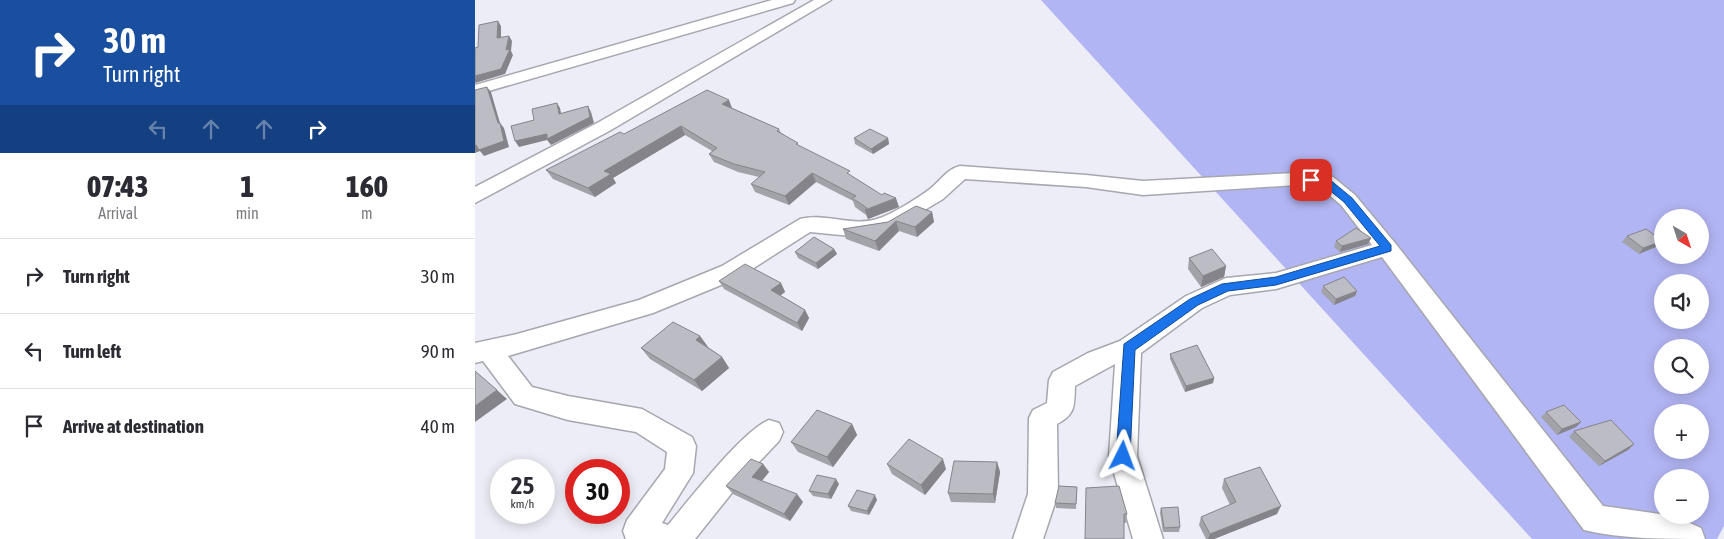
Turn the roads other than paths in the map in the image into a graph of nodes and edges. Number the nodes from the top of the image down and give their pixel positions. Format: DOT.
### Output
graph roads {
  1 [pos="788,0"];
  2 [pos="824,0"];
  3 [pos="475,90"];
  4 [pos="475,196"];
  5 [pos="1387,248"];
  6 [pos="1129,348"];
  7 [pos="481,351"];
  8 [pos="769,432"];
  9 [pos="666,539"];
  10 [pos="676,539"];
  11 [pos="1027,539"];
  12 [pos="1148,539"];
  13 [pos="1690,539"];
  1 -- 3 [label="street"];
  2 -- 4 [label="street"];
  5 -- 6 [label="street"];
  5 -- 7 [label="street"];
  5 -- 13 [label="street"];
  6 -- 11 [label="street"];
  6 -- 12 [label="street"];
  7 -- 9 [label="street"];
  8 -- 10 [label="street"];
}
